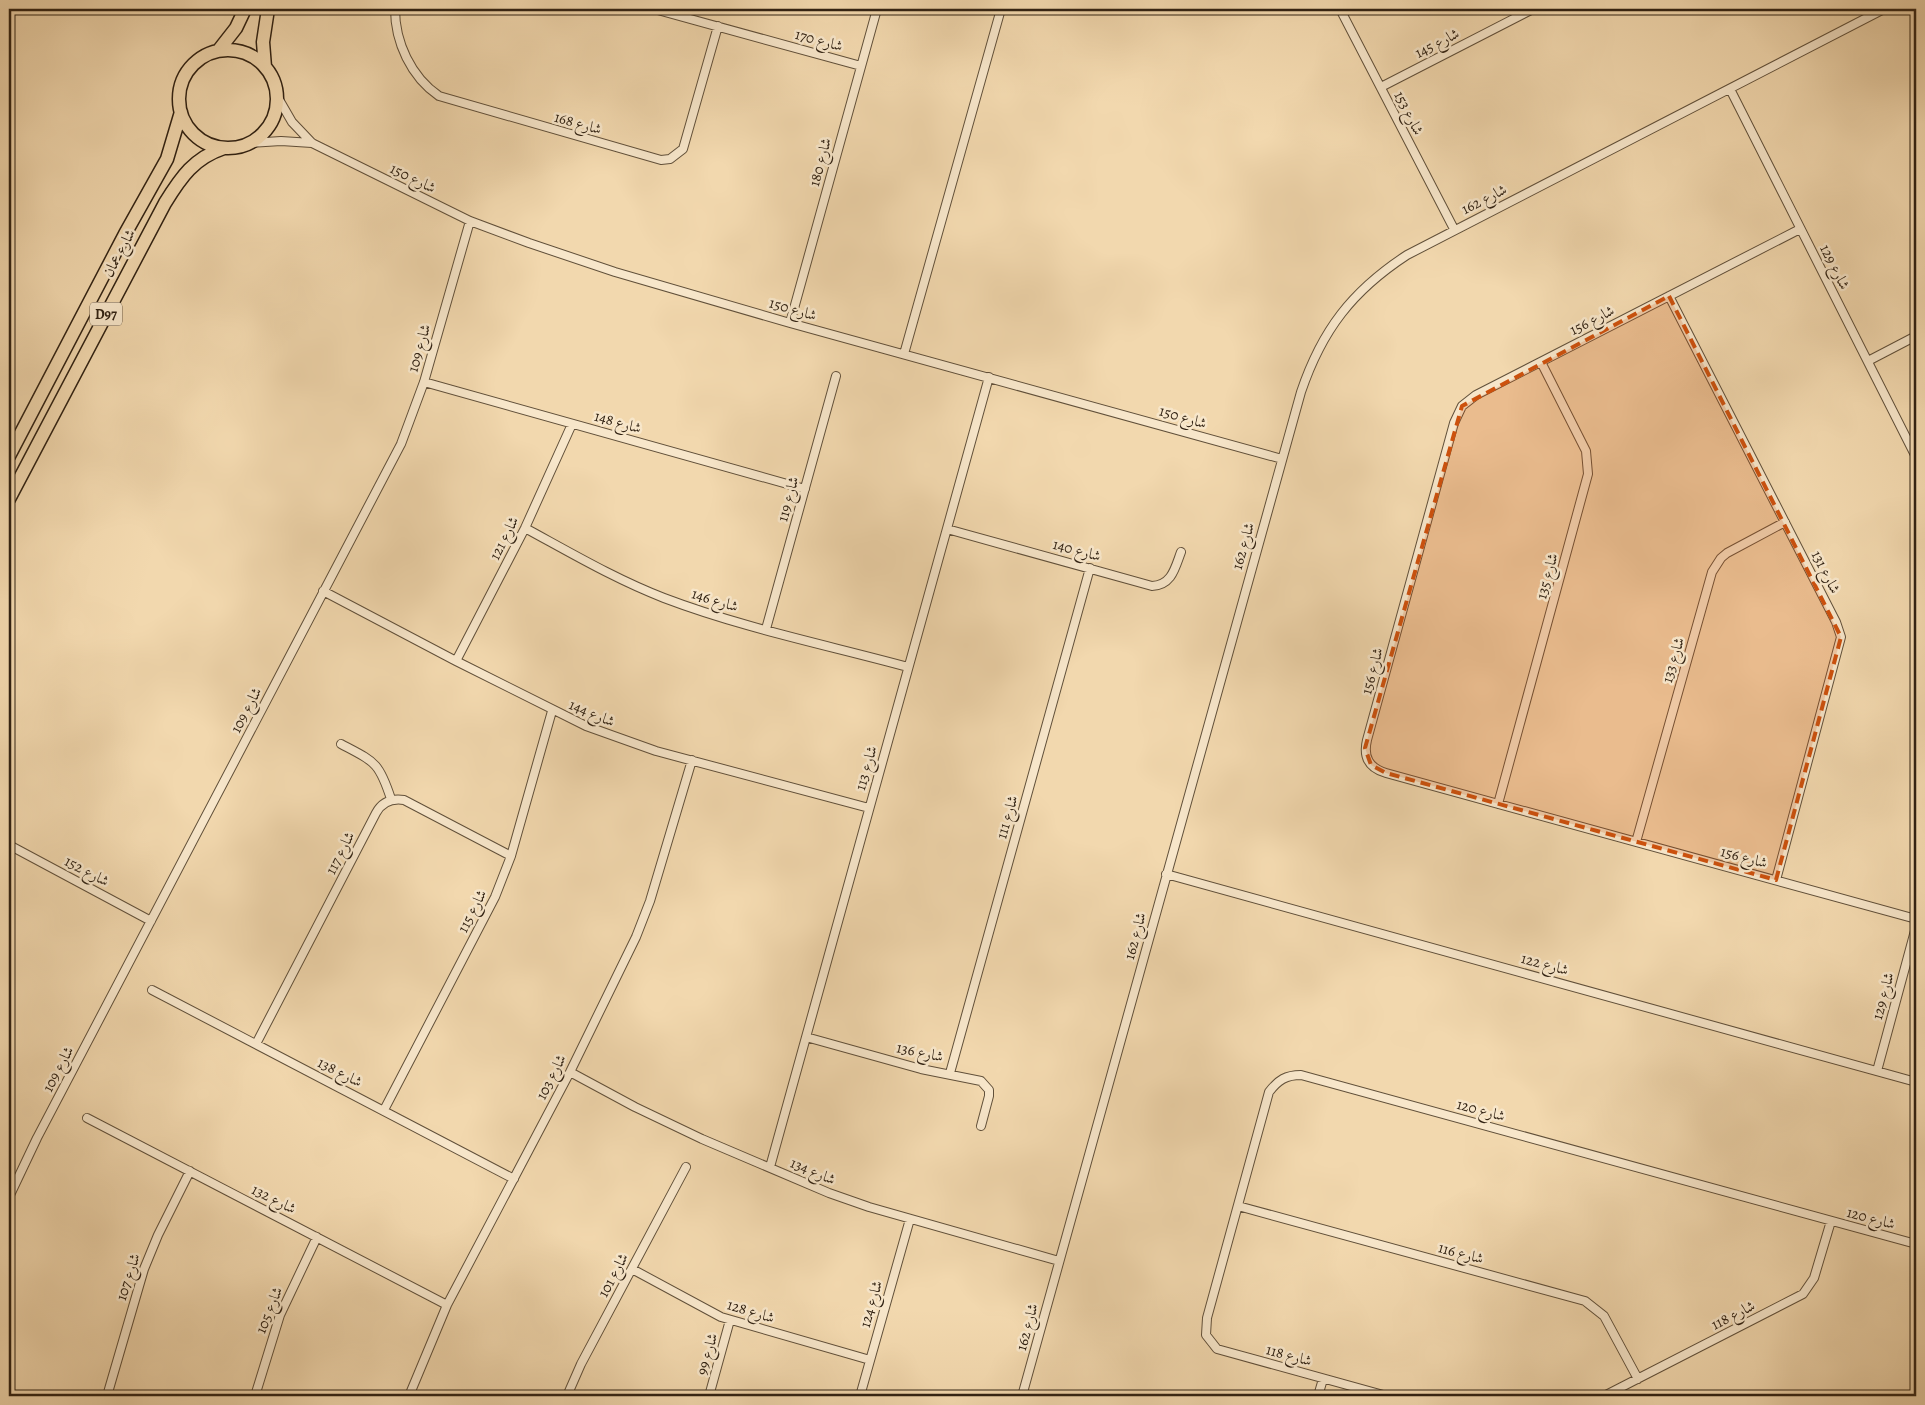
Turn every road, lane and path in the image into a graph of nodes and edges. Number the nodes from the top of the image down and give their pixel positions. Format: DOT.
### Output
graph roads {
  1 [pos="245,9"];
  2 [pos="268,9"];
  3 [pos="395,9"];
  4 [pos="654,9"];
  5 [pos="877,9"];
  6 [pos="1001,9"];
  7 [pos="1340,9"];
  8 [pos="1533,9"];
  9 [pos="1884,9"];
  10 [pos="1519,12"];
  11 [pos="718,26"];
  12 [pos="218,51"];
  13 [pos="861,66"];
  14 [pos="265,67"];
  15 [pos="1381,87"];
  16 [pos="1730,89"];
  17 [pos="277,96"];
  18 [pos="181,112"];
  19 [pos="250,143"];
  20 [pos="312,143"];
  21 [pos="224,148"];
  22 [pos="470,221"];
  23 [pos="1454,229"];
  24 [pos="1800,229"];
  25 [pos="1669,296"];
  26 [pos="790,322"];
  27 [pos="1916,336"];
  28 [pos="904,354"];
  29 [pos="1868,361"];
  30 [pos="1541,362"];
  31 [pos="836,376"];
  32 [pos="989,377"];
  33 [pos="424,382"];
  34 [pos="572,424"];
  35 [pos="9,456"];
  36 [pos="1916,457"];
  37 [pos="1282,459"];
  38 [pos="805,489"];
  39 [pos="9,499"];
  40 [pos="1785,522"];
  41 [pos="525,528"];
  42 [pos="947,529"];
  43 [pos="1181,552"];
  44 [pos="1090,568"];
  45 [pos="323,591"];
  46 [pos="766,629"];
  47 [pos="456,662"];
  48 [pos="908,667"];
  49 [pos="552,711"];
  50 [pos="341,744"];
  51 [pos="692,760"];
  52 [pos="391,800"];
  53 [pos="1498,804"];
  54 [pos="869,808"];
  55 [pos="1636,842"];
  56 [pos="9,845"];
  57 [pos="511,856"];
  58 [pos="1166,874"];
  59 [pos="1776,880"];
  60 [pos="1916,919"];
  61 [pos="151,921"];
  62 [pos="1916,927"];
  63 [pos="152,990"];
  64 [pos="806,1037"];
  65 [pos="256,1044"];
  66 [pos="1877,1071"];
  67 [pos="570,1072"];
  68 [pos="950,1073"];
  69 [pos="1916,1082"];
  70 [pos="384,1110"];
  71 [pos="87,1118"];
  72 [pos="981,1126"];
  73 [pos="770,1167"];
  74 [pos="686,1168"];
  75 [pos="190,1172"];
  76 [pos="514,1179"];
  77 [pos="9,1197"];
  78 [pos="1238,1206"];
  79 [pos="910,1219"];
  80 [pos="1831,1221"];
  81 [pos="317,1237"];
  82 [pos="1916,1244"];
  83 [pos="1059,1261"];
  84 [pos="632,1269"];
  85 [pos="448,1306"];
  86 [pos="1207,1318"];
  87 [pos="730,1320"];
  88 [pos="870,1360"];
  89 [pos="1323,1379"];
  90 [pos="1638,1379"];
  91 [pos="106,1396"];
  92 [pos="255,1396"];
  93 [pos="409,1396"];
  94 [pos="567,1396"];
  95 [pos="709,1396"];
  96 [pos="860,1396"];
  97 [pos="1022,1396"];
  98 [pos="1318,1396"];
  99 [pos="1387,1396"];
  100 [pos="1604,1396"];
  1 -- 12 [label="main road"];
  2 -- 14 [label="main road"];
  3 -- 11 [label="street, شارع 168"];
  4 -- 11 [label="street, شارع 170"];
  5 -- 13 [label="street, شارع 180"];
  6 -- 28 [label="street"];
  7 -- 15 [label="street, شارع 153"];
  8 -- 10 [label="street, شارع 145"];
  9 -- 16 [label="street, شارع 162"];
  10 -- 15 [label="street, شارع 145"];
  11 -- 13 [label="street, شارع 170"];
  12 -- 14 [label="main road"];
  12 -- 18 [label="main road"];
  13 -- 26 [label="street, شارع 180"];
  14 -- 17 [label="main road"];
  15 -- 23 [label="street, شارع 153"];
  16 -- 23 [label="street, شارع 162"];
  16 -- 24 [label="street, شارع 129"];
  17 -- 19 [label="main road"];
  17 -- 20 [label="street, شارع 150"];
  18 -- 21 [label="main road"];
  18 -- 35 [label="main road, شارع عمان / D97"];
  19 -- 20 [label="street, شارع 150"];
  19 -- 21 [label="main road"];
  20 -- 22 [label="street, شارع 150"];
  21 -- 39 [label="main road, شارع عمان / D97"];
  22 -- 26 [label="street, شارع 150"];
  22 -- 33 [label="street, شارع 109"];
  23 -- 37 [label="street, شارع 162"];
  24 -- 25 [label="street, شارع 156"];
  24 -- 29 [label="street, شارع 129"];
  25 -- 30 [label="street, شارع 156"];
  25 -- 40 [label="street, شارع 131"];
  26 -- 28 [label="street, شارع 150"];
  27 -- 29 [label="street"];
  28 -- 32 [label="street, شارع 150"];
  29 -- 36 [label="street, شارع 129"];
  30 -- 53 [label="street, شارع 135"];
  30 -- 53 [label="street, شارع 156"];
  31 -- 38 [label="street, شارع 119"];
  32 -- 37 [label="street, شارع 150"];
  32 -- 42 [label="street, شارع 113"];
  33 -- 34 [label="street, شارع 148"];
  33 -- 45 [label="street, شارع 109"];
  34 -- 38 [label="street, شارع 148"];
  34 -- 41 [label="street, شارع 121"];
  37 -- 58 [label="street, شارع 162"];
  38 -- 46 [label="street, شارع 119"];
  40 -- 55 [label="street, شارع 133"];
  40 -- 59 [label="street, شارع 131"];
  41 -- 46 [label="street, شارع 146"];
  41 -- 47 [label="street, شارع 121"];
  42 -- 44 [label="street, شارع 140"];
  42 -- 48 [label="street, شارع 113"];
  43 -- 44 [label="street, شارع 140"];
  44 -- 68 [label="street, شارع 111"];
  45 -- 47 [label="street, شارع 144"];
  45 -- 61 [label="street, شارع 109"];
  46 -- 48 [label="street, شارع 146"];
  47 -- 49 [label="street, شارع 144"];
  48 -- 54 [label="street, شارع 113"];
  49 -- 51 [label="street, شارع 144"];
  49 -- 57 [label="street, شارع 115"];
  50 -- 52 [label="street"];
  51 -- 54 [label="street, شارع 144"];
  51 -- 67 [label="street, شارع 103"];
  52 -- 57 [label="street"];
  52 -- 65 [label="street, شارع 117"];
  53 -- 55 [label="street, شارع 156"];
  54 -- 64 [label="street, شارع 113"];
  55 -- 59 [label="street, شارع 156"];
  56 -- 61 [label="street, شارع 152"];
  57 -- 70 [label="street, شارع 115"];
  58 -- 66 [label="street, شارع 122"];
  58 -- 83 [label="street, شارع 162"];
  59 -- 60 [label="street, شارع 156"];
  61 -- 77 [label="street, شارع 109"];
  62 -- 66 [label="street, شارع 129"];
  63 -- 65 [label="street, شارع 138"];
  64 -- 68 [label="street, شارع 136"];
  64 -- 73 [label="street, شارع 113"];
  65 -- 70 [label="street, شارع 138"];
  66 -- 69 [label="street, شارع 122"];
  67 -- 73 [label="street, شارع 134"];
  67 -- 76 [label="street, شارع 103"];
  68 -- 72 [label="street, شارع 136"];
  70 -- 76 [label="street, شارع 138"];
  71 -- 75 [label="street, شارع 132"];
  73 -- 79 [label="street, شارع 134"];
  74 -- 84 [label="street, شارع 101"];
  75 -- 81 [label="street, شارع 132"];
  75 -- 91 [label="street, شارع 107"];
  76 -- 85 [label="street, شارع 103"];
  78 -- 80 [label="street, شارع 120"];
  78 -- 86 [label="street, شارع 120"];
  78 -- 90 [label="street, شارع 116"];
  79 -- 83 [label="street, شارع 134"];
  79 -- 88 [label="street, شارع 124"];
  80 -- 82 [label="street, شارع 120"];
  80 -- 90 [label="street, شارع 118"];
  81 -- 85 [label="street, شارع 132"];
  81 -- 92 [label="street, شارع 105"];
  83 -- 97 [label="street, شارع 162"];
  84 -- 87 [label="street, شارع 128"];
  84 -- 94 [label="street, شارع 101"];
  85 -- 93 [label="street, شارع 103"];
  86 -- 89 [label="street, شارع 118"];
  87 -- 88 [label="street, شارع 128"];
  87 -- 95 [label="street, شارع 99"];
  88 -- 96 [label="street, شارع 124"];
  89 -- 98 [label="street"];
  89 -- 99 [label="street, شارع 118"];
  90 -- 100 [label="street, شارع 118"];
}
